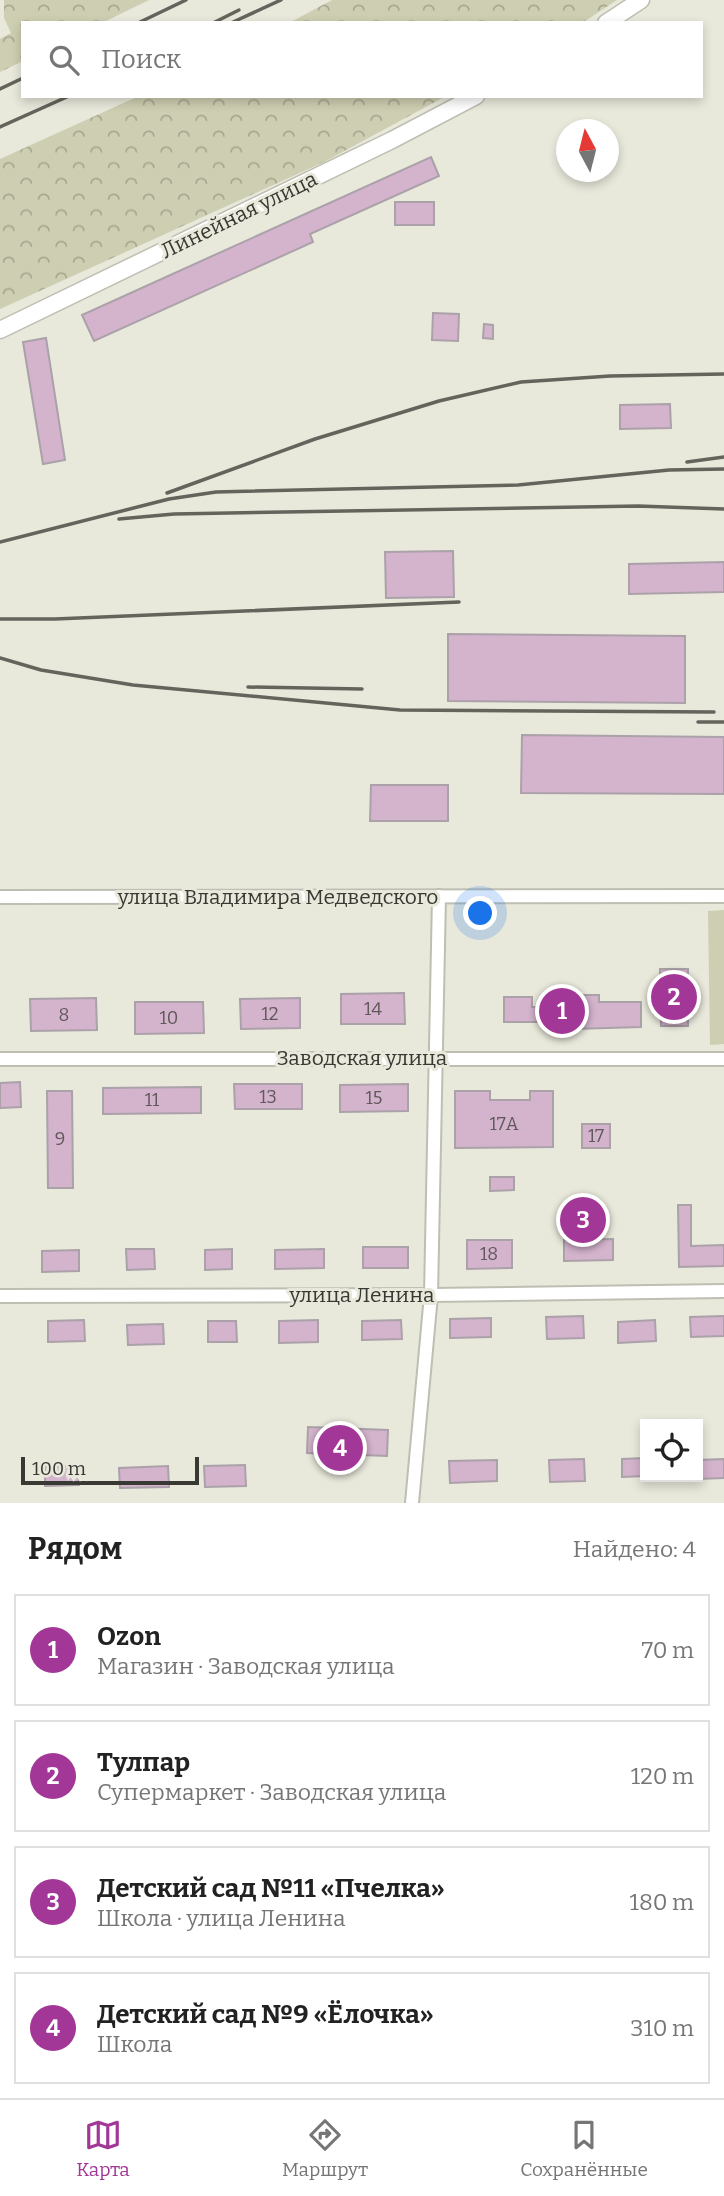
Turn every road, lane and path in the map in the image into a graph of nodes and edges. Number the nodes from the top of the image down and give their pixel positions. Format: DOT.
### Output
graph roads {
  1 [pos="641,0"];
  2 [pos="609,21"];
  3 [pos="472,98"];
  4 [pos="0,330"];
  5 [pos="439,896"];
  6 [pos="724,896"];
  7 [pos="0,897"];
  8 [pos="437,1058"];
  9 [pos="0,1059"];
  10 [pos="724,1059"];
  11 [pos="724,1291"];
  12 [pos="431,1295"];
  13 [pos="0,1296"];
  14 [pos="412,1503"];
  1 -- 2 [label="street"];
  3 -- 4 [label="street, Линейная улица"];
  5 -- 6 [label="street, улица Владимира Медведского"];
  5 -- 7 [label="street, улица Владимира Медведского"];
  5 -- 8 [label="street"];
  8 -- 9 [label="street, Заводская улица"];
  8 -- 10 [label="street, Заводская улица"];
  8 -- 12 [label="street"];
  11 -- 12 [label="street, улица Ленина"];
  12 -- 13 [label="street, улица Ленина"];
  12 -- 14 [label="street"];
}
